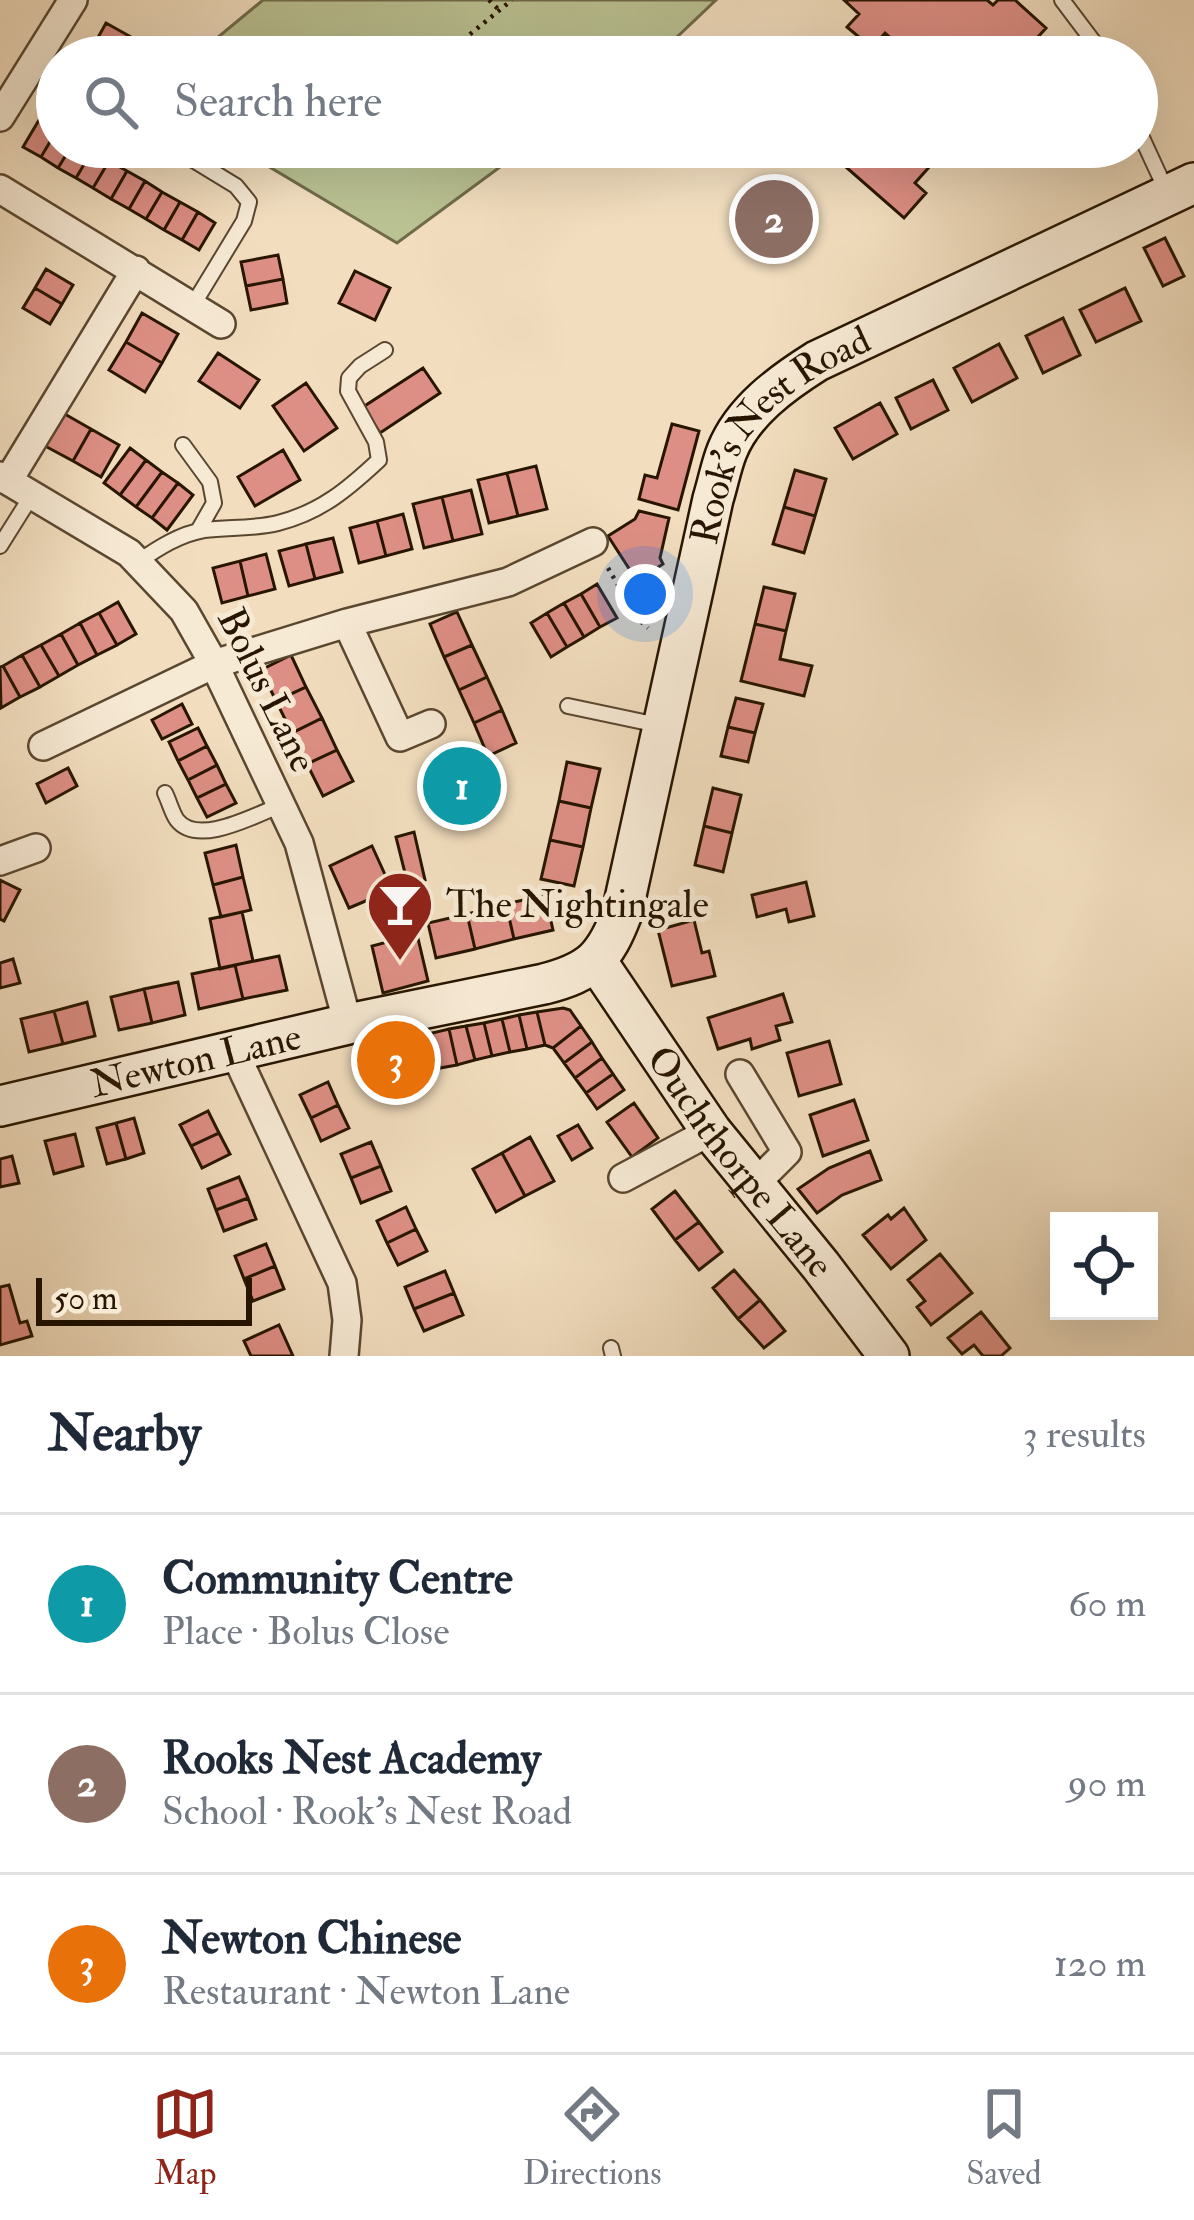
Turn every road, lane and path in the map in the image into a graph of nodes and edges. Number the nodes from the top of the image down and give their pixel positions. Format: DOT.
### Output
graph roads {
  1 [pos="73,0"];
  2 [pos="489,0"];
  3 [pos="512,0"];
  4 [pos="1062,0"];
  5 [pos="500,11"];
  6 [pos="59,36"];
  7 [pos="468,36"];
  8 [pos="1089,36"];
  9 [pos="36,80"];
  10 [pos="0,117"];
  11 [pos="1158,157"];
  12 [pos="206,168"];
  13 [pos="0,189"];
  14 [pos="1181,189"];
  15 [pos="136,270"];
  16 [pos="193,305"];
  17 [pos="221,324"];
  18 [pos="385,350"];
  19 [pos="183,445"];
  20 [pos="14,484"];
  21 [pos="198,531"];
  22 [pos="0,546"];
  23 [pos="599,552"];
  24 [pos="138,562"];
  25 [pos="347,623"];
  26 [pos="681,644"];
  27 [pos="214,664"];
  28 [pos="568,706"];
  29 [pos="431,724"];
  30 [pos="664,726"];
  31 [pos="44,746"];
  32 [pos="165,793"];
  33 [pos="280,805"];
  34 [pos="36,848"];
  35 [pos="0,861"];
  36 [pos="597,962"];
  37 [pos="348,1024"];
  38 [pos="234,1052"];
  39 [pos="740,1074"];
  40 [pos="0,1106"];
  41 [pos="711,1131"];
  42 [pos="623,1178"];
  43 [pos="754,1184"];
  44 [pos="344,1356"];
  45 [pos="889,1356"];
  1 -- 6 [label="street"];
  2 -- 5 [label="path"];
  3 -- 5 [label="path"];
  4 -- 8 [label="lane"];
  5 -- 7 [label="path"];
  9 -- 10 [label="street"];
  11 -- 14 [label="lane"];
  12 -- 16 [label="lane"];
  13 -- 15 [label="street"];
  14 -- 26 [label="street, Rook's Nest Road"];
  15 -- 16 [label="street"];
  15 -- 20 [label="street"];
  16 -- 17 [label="street"];
  18 -- 21 [label="lane"];
  19 -- 21 [label="lane"];
  20 -- 22 [label="lane"];
  20 -- 24 [label="street, Bolus Lane"];
  21 -- 24 [label="lane"];
  23 -- 25 [label="street"];
  23 -- 26 [label="path"];
  24 -- 27 [label="street, Bolus Lane"];
  25 -- 27 [label="street"];
  25 -- 29 [label="street"];
  26 -- 30 [label="street, Rook's Nest Road"];
  27 -- 31 [label="street"];
  27 -- 33 [label="street, Bolus Lane"];
  28 -- 30 [label="lane"];
  30 -- 36 [label="street, Rook's Nest Road"];
  32 -- 33 [label="lane"];
  33 -- 37 [label="street, Bolus Lane"];
  34 -- 35 [label="street"];
  36 -- 37 [label="street, Newton Lane"];
  36 -- 41 [label="street, Ouchthorpe Lane"];
  37 -- 38 [label="street, Newton Lane"];
  38 -- 40 [label="street, Newton Lane"];
  38 -- 44 [label="street"];
  39 -- 43 [label="street"];
  41 -- 42 [label="street"];
  41 -- 43 [label="street, Ouchthorpe Lane"];
  43 -- 45 [label="street, Ouchthorpe Lane"];
}
